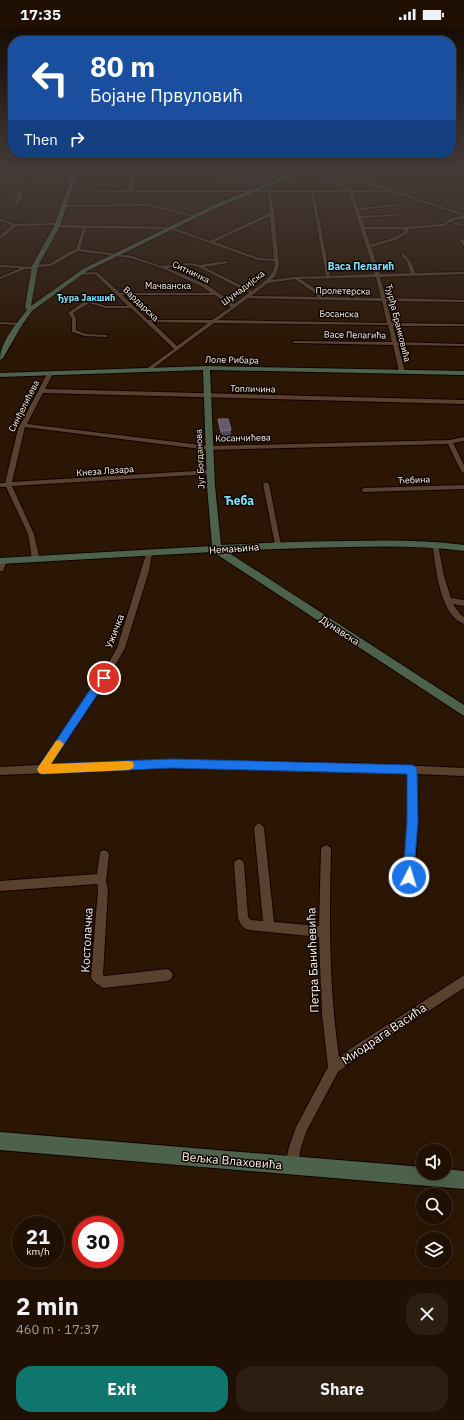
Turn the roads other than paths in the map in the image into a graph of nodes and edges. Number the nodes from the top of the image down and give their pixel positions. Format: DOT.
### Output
graph roads {
  1 [pos="14,226"];
  2 [pos="57,226"];
  3 [pos="85,226"];
  4 [pos="103,226"];
  5 [pos="173,226"];
  6 [pos="244,226"];
  7 [pos="274,226"];
  8 [pos="319,226"];
  9 [pos="426,226"];
  10 [pos="170,228"];
  11 [pos="363,228"];
  12 [pos="406,228"];
  13 [pos="0,238"];
  14 [pos="461,239"];
  15 [pos="211,242"];
  16 [pos="464,245"];
  17 [pos="368,247"];
  18 [pos="78,250"];
  19 [pos="403,254"];
  20 [pos="117,255"];
  21 [pos="276,260"];
  22 [pos="227,262"];
  23 [pos="95,265"];
  24 [pos="0,266"];
  25 [pos="200,266"];
  26 [pos="34,267"];
  27 [pos="161,267"];
  28 [pos="26,268"];
  29 [pos="96,272"];
  30 [pos="464,273"];
  31 [pos="79,274"];
  32 [pos="413,274"];
  33 [pos="274,275"];
  34 [pos="378,276"];
  35 [pos="328,277"];
  36 [pos="0,278"];
  37 [pos="295,278"];
  38 [pos="284,279"];
  39 [pos="267,282"];
  40 [pos="252,293"];
  41 [pos="120,294"];
  42 [pos="216,294"];
  43 [pos="246,297"];
  44 [pos="319,298"];
  45 [pos="384,300"];
  46 [pos="30,301"];
  47 [pos="464,301"];
  48 [pos="40,302"];
  49 [pos="233,306"];
  50 [pos="132,307"];
  51 [pos="30,310"];
  52 [pos="147,320"];
  53 [pos="214,320"];
  54 [pos="0,323"];
  55 [pos="390,323"];
  56 [pos="19,324"];
  57 [pos="464,325"];
  58 [pos="106,336"];
  59 [pos="294,342"];
  60 [pos="394,344"];
  61 [pos="464,345"];
  62 [pos="176,348"];
  63 [pos="0,358"];
  64 [pos="206,368"];
  65 [pos="148,370"];
  66 [pos="402,372"];
  67 [pos="464,373"];
  68 [pos="50,374"];
  69 [pos="0,375"];
  70 [pos="41,391"];
  71 [pos="207,397"];
  72 [pos="464,402"];
  73 [pos="22,425"];
  74 [pos="464,439"];
  75 [pos="450,442"];
  76 [pos="209,448"];
  77 [pos="464,471"];
  78 [pos="211,472"];
  79 [pos="266,484"];
  80 [pos="0,485"];
  81 [pos="8,485"];
  82 [pos="464,487"];
  83 [pos="364,490"];
  84 [pos="435,544"];
  85 [pos="278,545"];
  86 [pos="464,548"];
  87 [pos="218,549"];
  88 [pos="149,553"];
  89 [pos="36,560"];
  90 [pos="1,562"];
  91 [pos="448,600"];
  92 [pos="464,603"];
  93 [pos="464,622"];
  94 [pos="464,711"];
  95 [pos="42,769"];
  96 [pos="412,770"];
  97 [pos="0,771"];
  98 [pos="464,772"];
  99 [pos="259,828"];
  100 [pos="326,850"];
  101 [pos="104,855"];
  102 [pos="239,864"];
  103 [pos="409,877"];
  104 [pos="101,881"];
  105 [pos="0,886"];
  106 [pos="269,926"];
  107 [pos="324,932"];
  108 [pos="167,975"];
  109 [pos="464,981"];
  110 [pos="334,1068"];
  111 [pos="0,1141"];
  112 [pos="292,1166"];
  113 [pos="464,1180"];
  1 -- 13 [label="street"];
  2 -- 26 [label="street"];
  3 -- 18 [label="street"];
  4 -- 10 [label="street"];
  5 -- 10 [label="street"];
  6 -- 15 [label="street"];
  7 -- 21 [label="street, Шумадијска"];
  8 -- 35 [label="street"];
  9 -- 12 [label="street"];
  10 -- 15 [label="street"];
  10 -- 20 [label="street"];
  11 -- 12 [label="street"];
  11 -- 17 [label="street, Ђурђа Бранковића"];
  12 -- 17 [label="street"];
  14 -- 16 [label="street"];
  15 -- 21 [label="street"];
  17 -- 34 [label="street, Ђурђа Бранковића"];
  18 -- 20 [label="street"];
  18 -- 26 [label="street"];
  19 -- 32 [label="street"];
  20 -- 23 [label="street"];
  20 -- 27 [label="street"];
  21 -- 33 [label="street, Шумадијска"];
  22 -- 25 [label="street"];
  23 -- 29 [label="street"];
  23 -- 31 [label="street"];
  24 -- 28 [label="street"];
  25 -- 27 [label="street"];
  25 -- 40 [label="street"];
  26 -- 28 [label="street"];
  26 -- 46 [label="street"];
  27 -- 42 [label="street, Ситничка"];
  28 -- 36 [label="street"];
  29 -- 31 [label="street"];
  29 -- 41 [label="street, Вардарска"];
  30 -- 32 [label="street"];
  31 -- 48 [label="street"];
  32 -- 34 [label="street"];
  33 -- 38 [label="street"];
  33 -- 39 [label="street, Шумадијска"];
  34 -- 35 [label="street"];
  34 -- 45 [label="street, Ђурђа Бранковића"];
  35 -- 37 [label="street"];
  37 -- 38 [label="street"];
  37 -- 44 [label="street"];
  38 -- 39 [label="street"];
  39 -- 40 [label="street, Шумадијска"];
  40 -- 43 [label="street, Шумадијска"];
  41 -- 42 [label="street, Мачванска"];
  41 -- 50 [label="street, Вардарска"];
  42 -- 49 [label="street, Ситничка"];
  43 -- 44 [label="street, Пролетерска"];
  43 -- 49 [label="street, Шумадијска"];
  44 -- 45 [label="street, Пролетерска"];
  45 -- 47 [label="street, Пролетерска"];
  45 -- 55 [label="street, Ђурђа Бранковића"];
  46 -- 48 [label="street"];
  46 -- 51 [label="street"];
  48 -- 51 [label="street"];
  49 -- 53 [label="street, Шумадијска"];
  50 -- 52 [label="street, Вардарска"];
  50 -- 58 [label="street"];
  51 -- 56 [label="street"];
  52 -- 53 [label="street, Босанска"];
  52 -- 62 [label="street, Вардарска"];
  53 -- 55 [label="street, Босанска"];
  53 -- 62 [label="street, Шумадијска"];
  54 -- 56 [label="street"];
  55 -- 57 [label="street, Босанска"];
  55 -- 60 [label="street, Ђурђа Бранковића"];
  56 -- 63 [label="street"];
  59 -- 60 [label="street, Васе Пелагића"];
  60 -- 61 [label="street, Васе Пелагића"];
  60 -- 66 [label="street, Ђурђа Бранковића"];
  62 -- 65 [label="street, Шумадијска"];
  64 -- 65 [label="street, Лоле Рибара"];
  64 -- 66 [label="street, Лоле Рибара"];
  64 -- 71 [label="street, Југ Богданова"];
  65 -- 68 [label="street, Лоле Рибара"];
  66 -- 67 [label="street, Лоле Рибара"];
  68 -- 69 [label="street, Лоле Рибара"];
  68 -- 70 [label="street, Синђелићева"];
  70 -- 71 [label="street, Топличина"];
  70 -- 73 [label="street, Синђелићева"];
  71 -- 72 [label="street, Топличина"];
  71 -- 76 [label="street, Југ Богданова"];
  73 -- 76 [label="street, Косанчићева"];
  73 -- 81 [label="street, Синђелићева"];
  74 -- 75 [label="street, Косанчићева"];
  75 -- 76 [label="street, Косанчићева"];
  75 -- 77 [label="street"];
  76 -- 78 [label="street, Југ Богданова"];
  78 -- 81 [label="street, Кнеза Лазара"];
  78 -- 87 [label="street, Југ Богданова"];
  79 -- 85 [label="street"];
  80 -- 81 [label="street, Кнеза Лазара"];
  81 -- 89 [label="street"];
  82 -- 83 [label="street, Ћебина"];
  84 -- 85 [label="street, Немањина"];
  84 -- 86 [label="street, Немањина"];
  84 -- 91 [label="street"];
  85 -- 87 [label="street, Немањина"];
  87 -- 88 [label="street, Немањина"];
  87 -- 94 [label="street, Дунавска"];
  88 -- 89 [label="street, Немањина"];
  88 -- 95 [label="street, Ужичка"];
  89 -- 90 [label="street, Немањина"];
  91 -- 92 [label="street"];
  91 -- 93 [label="street"];
  95 -- 96 [label="street"];
  95 -- 97 [label="street"];
  96 -- 98 [label="street"];
  96 -- 103 [label="street"];
  99 -- 106 [label="street"];
  100 -- 107 [label="street, Петра Банићевића"];
  101 -- 104 [label="street, Костолачка"];
  102 -- 106 [label="street"];
  104 -- 105 [label="street"];
  104 -- 108 [label="street, Костолачка"];
  106 -- 107 [label="street"];
  107 -- 110 [label="street, Петра Банићевића"];
  109 -- 110 [label="street, Миодрага Васића"];
  110 -- 112 [label="street, Миодрага Васића"];
  111 -- 112 [label="street, Вељка Влаховића"];
  112 -- 113 [label="street, Вељка Влаховића"];
}
